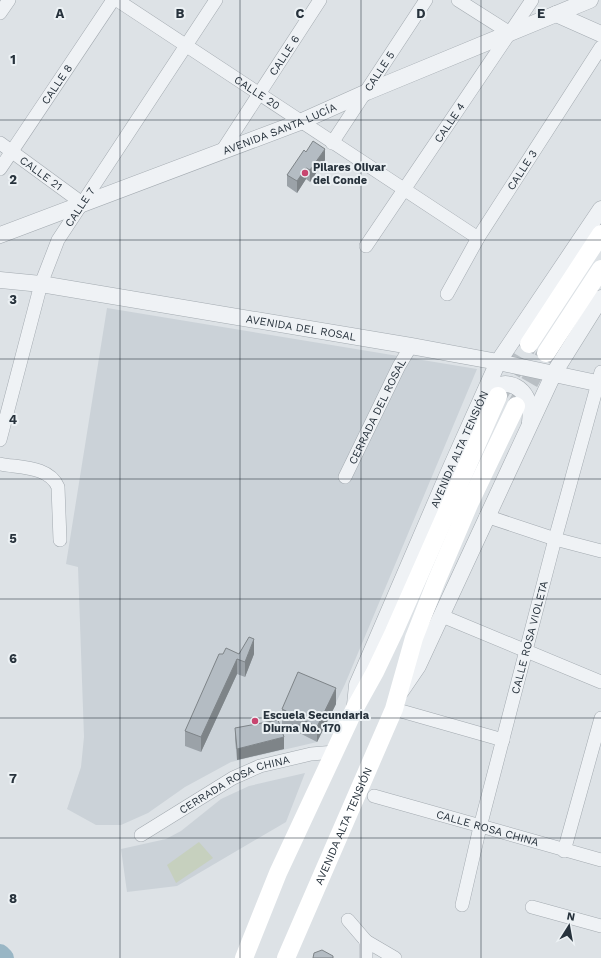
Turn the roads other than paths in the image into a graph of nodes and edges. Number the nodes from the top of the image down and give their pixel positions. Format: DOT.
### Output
graph roads {
  1 [pos="9,0"];
  2 [pos="113,0"];
  3 [pos="117,0"];
  4 [pos="216,0"];
  5 [pos="320,0"];
  6 [pos="426,0"];
  7 [pos="458,0"];
  8 [pos="532,0"];
  9 [pos="590,0"];
  10 [pos="0,13"];
  11 [pos="556,14"];
  12 [pos="510,33"];
  13 [pos="601,34"];
  14 [pos="186,46"];
  15 [pos="601,47"];
  16 [pos="258,92"];
  17 [pos="367,92"];
  18 [pos="300,122"];
  19 [pos="0,143"];
  20 [pos="332,143"];
  21 [pos="222,151"];
  22 [pos="12,152"];
  23 [pos="0,169"];
  24 [pos="403,190"];
  25 [pos="82,203"];
  26 [pos="601,209"];
  27 [pos="601,234"];
  28 [pos="0,235"];
  29 [pos="478,238"];
  30 [pos="366,246"];
  31 [pos="601,269"];
  32 [pos="0,280"];
  33 [pos="41,284"];
  34 [pos="447,294"];
  35 [pos="601,298"];
  36 [pos="529,344"];
  37 [pos="411,346"];
  38 [pos="546,353"];
  39 [pos="498,362"];
  40 [pos="554,373"];
  41 [pos="600,379"];
  42 [pos="492,394"];
  43 [pos="516,406"];
  44 [pos="530,423"];
  45 [pos="0,440"];
  46 [pos="0,464"];
  47 [pos="345,477"];
  48 [pos="486,516"];
  49 [pos="554,539"];
  50 [pos="60,540"];
  51 [pos="601,551"];
  52 [pos="442,616"];
  53 [pos="526,652"];
  54 [pos="601,682"];
  55 [pos="397,701"];
  56 [pos="601,718"];
  57 [pos="502,740"];
  58 [pos="335,752"];
  59 [pos="374,796"];
  60 [pos="480,827"];
  61 [pos="141,835"];
  62 [pos="564,851"];
  63 [pos="601,860"];
  64 [pos="462,905"];
  65 [pos="532,907"];
  66 [pos="348,920"];
  67 [pos="601,926"];
  68 [pos="366,941"];
  69 [pos="244,958"];
  70 [pos="286,958"];
  71 [pos="366,958"];
  72 [pos="395,958"];
  1 -- 10 [label="street"];
  2 -- 22 [label="street, CALLE 8"];
  3 -- 14 [label="street, CALLE 20"];
  4 -- 14 [label="street, CALLE 7"];
  5 -- 16 [label="street, CALLE 6"];
  6 -- 17 [label="street, CALLE 5"];
  7 -- 12 [label="street"];
  8 -- 12 [label="street, CALLE 4"];
  9 -- 11 [label="street, AVENIDA SANTA LUCÍA"];
  11 -- 12 [label="street, AVENIDA SANTA LUCÍA"];
  11 -- 13 [label="street"];
  12 -- 17 [label="street, AVENIDA SANTA LUCÍA"];
  12 -- 24 [label="street, CALLE 4"];
  14 -- 16 [label="street, CALLE 20"];
  14 -- 25 [label="street, CALLE 7"];
  15 -- 29 [label="street, CALLE 3"];
  16 -- 18 [label="street, CALLE 20"];
  16 -- 21 [label="street, CALLE 6"];
  17 -- 18 [label="street, AVENIDA SANTA LUCÍA"];
  17 -- 20 [label="street, CALLE 5"];
  18 -- 20 [label="street, CALLE 20"];
  18 -- 21 [label="street, AVENIDA SANTA LUCÍA"];
  19 -- 22 [label="street, CALLE 21"];
  20 -- 24 [label="street, CALLE 20"];
  21 -- 25 [label="street, AVENIDA SANTA LUCÍA"];
  22 -- 23 [label="street, CALLE 8"];
  22 -- 25 [label="street, CALLE 21"];
  24 -- 29 [label="street, CALLE 20"];
  24 -- 30 [label="street, CALLE 4"];
  25 -- 28 [label="street, AVENIDA SANTA LUCÍA"];
  25 -- 33 [label="street, CALLE 7"];
  26 -- 39 [label="street, AVENIDA ALTA TENSIÓN"];
  27 -- 36 [label="main road"];
  29 -- 34 [label="street, CALLE 3"];
  31 -- 38 [label="main road"];
  32 -- 33 [label="street, AVENIDA DEL ROSAL"];
  33 -- 37 [label="street, AVENIDA DEL ROSAL"];
  33 -- 45 [label="street, CALLE 7"];
  35 -- 40 [label="street, AVENIDA ALTA TENSIÓN"];
  37 -- 39 [label="street, AVENIDA DEL ROSAL"];
  37 -- 47 [label="street, CERRADA DEL ROSAL"];
  39 -- 40 [label="street, AVENIDA DEL ROSAL"];
  39 -- 42 [label="street, AVENIDA ALTA TENSIÓN"];
  40 -- 41 [label="street, AVENIDA DEL ROSAL"];
  40 -- 44 [label="street, AVENIDA ALTA TENSIÓN"];
  41 -- 49 [label="street, CALLE ROSA VIOLETA"];
  42 -- 44 [label="street"];
  42 -- 58 [label="main road, AVENIDA ALTA TENSIÓN"];
  43 -- 55 [label="main road, AVENIDA ALTA TENSIÓN"];
  44 -- 48 [label="street, AVENIDA ALTA TENSIÓN"];
  46 -- 50 [label="street"];
  48 -- 49 [label="street"];
  48 -- 52 [label="street, AVENIDA ALTA TENSIÓN"];
  49 -- 51 [label="street"];
  49 -- 53 [label="street, CALLE ROSA VIOLETA"];
  52 -- 53 [label="street"];
  52 -- 55 [label="street, AVENIDA ALTA TENSIÓN"];
  53 -- 54 [label="street"];
  53 -- 57 [label="street, CALLE ROSA VIOLETA"];
  55 -- 57 [label="street"];
  55 -- 70 [label="main road, AVENIDA ALTA TENSIÓN"];
  56 -- 62 [label="street"];
  57 -- 60 [label="street, CALLE ROSA VIOLETA"];
  58 -- 61 [label="street, CERRADA ROSA CHINA"];
  58 -- 69 [label="main road, AVENIDA ALTA TENSIÓN"];
  59 -- 60 [label="street, CALLE ROSA CHINA"];
  60 -- 62 [label="street, CALLE ROSA CHINA"];
  60 -- 64 [label="street, CALLE ROSA VIOLETA"];
  62 -- 63 [label="street, CALLE ROSA CHINA"];
  65 -- 67 [label="street"];
  66 -- 68 [label="street"];
  68 -- 71 [label="street"];
  68 -- 72 [label="street"];
}
